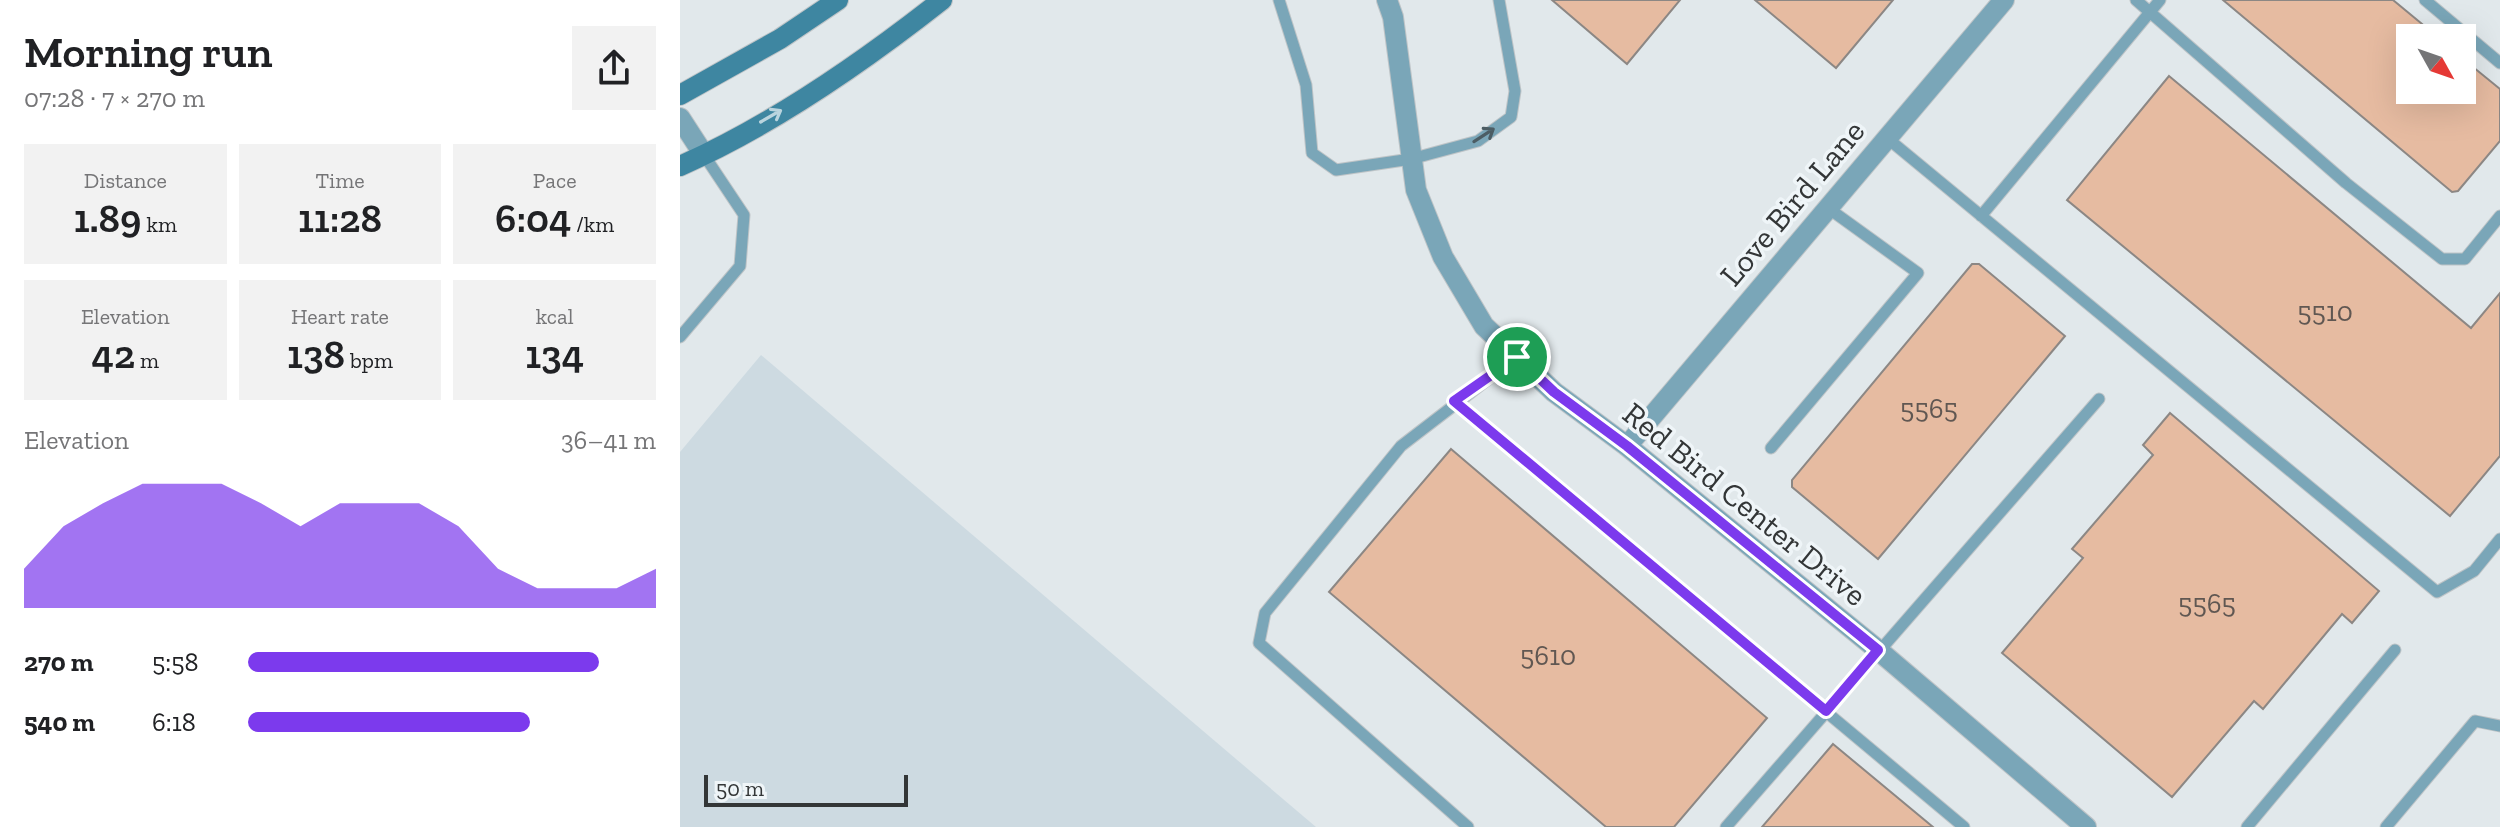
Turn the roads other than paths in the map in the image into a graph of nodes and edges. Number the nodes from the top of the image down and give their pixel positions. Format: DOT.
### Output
graph roads {
  1 [pos="838,0"];
  2 [pos="942,0"];
  3 [pos="1279,0"];
  4 [pos="1387,0"];
  5 [pos="1499,0"];
  6 [pos="2004,0"];
  7 [pos="2136,0"];
  8 [pos="2160,0"];
  9 [pos="2425,0"];
  10 [pos="2150,11"];
  11 [pos="2500,63"];
  12 [pos="680,95"];
  13 [pos="680,118"];
  14 [pos="1887,138"];
  15 [pos="704,155"];
  16 [pos="1411,159"];
  17 [pos="680,166"];
  18 [pos="1828,208"];
  19 [pos="1981,216"];
  20 [pos="2500,216"];
  21 [pos="680,337"];
  22 [pos="1517,357"];
  23 [pos="2099,399"];
  24 [pos="1454,401"];
  25 [pos="1627,446"];
  26 [pos="1771,448"];
  27 [pos="2500,539"];
  28 [pos="1878,650"];
  29 [pos="2395,650"];
  30 [pos="1826,711"];
  31 [pos="2500,726"];
  32 [pos="1468,827"];
  33 [pos="1726,827"];
  34 [pos="1964,827"];
  35 [pos="2086,827"];
  36 [pos="2247,827"];
  37 [pos="2386,827"];
  1 -- 12 [label="main road"];
  15 -- 2 [label="main road, one-way"];
  3 -- 16 [label="lane"];
  4 -- 16 [label="street, Red Bird Center Drive"];
  16 -- 5 [label="lane, one-way"];
  6 -- 14 [label="street, Love Bird Lane"];
  7 -- 10 [label="lane"];
  8 -- 10 [label="lane"];
  9 -- 11 [label="lane"];
  10 -- 19 [label="lane"];
  10 -- 20 [label="lane"];
  13 -- 15 [label="street"];
  14 -- 18 [label="street, Love Bird Lane"];
  14 -- 19 [label="lane"];
  15 -- 17 [label="main road"];
  15 -- 21 [label="lane"];
  16 -- 22 [label="street, Red Bird Center Drive"];
  18 -- 25 [label="street, Love Bird Lane"];
  18 -- 26 [label="lane"];
  19 -- 27 [label="lane"];
  22 -- 24 [label="lane"];
  22 -- 25 [label="street, Red Bird Center Drive"];
  23 -- 28 [label="lane"];
  24 -- 30 [label="lane"];
  24 -- 32 [label="lane"];
  25 -- 28 [label="street, Red Bird Center Drive"];
  28 -- 30 [label="lane"];
  28 -- 35 [label="street, Red Bird Center Drive"];
  29 -- 36 [label="lane"];
  30 -- 33 [label="lane"];
  30 -- 34 [label="lane"];
  31 -- 37 [label="lane"];
}
